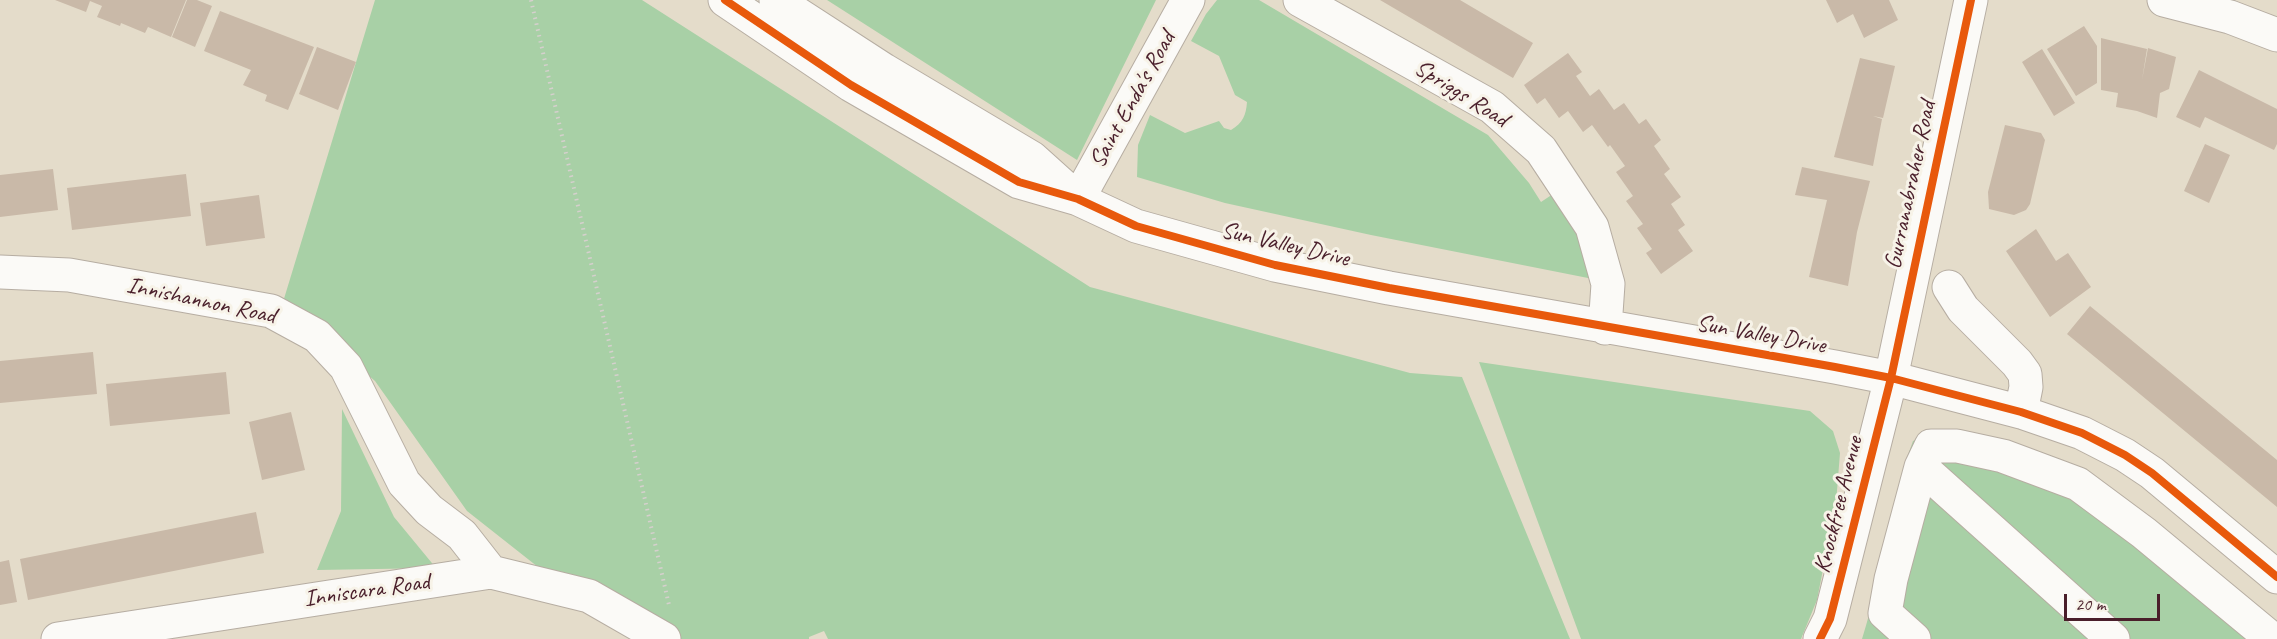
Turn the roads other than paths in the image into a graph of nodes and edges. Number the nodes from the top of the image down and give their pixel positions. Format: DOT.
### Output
graph roads {
  1 [pos="724,0"];
  2 [pos="1188,0"];
  3 [pos="1300,0"];
  4 [pos="1971,0"];
  5 [pos="2164,0"];
  6 [pos="766,7"];
  7 [pos="2276,31"];
  8 [pos="1078,199"];
  9 [pos="0,272"];
  10 [pos="1949,287"];
  11 [pos="1605,328"];
  12 [pos="1891,378"];
  13 [pos="2021,412"];
  14 [pos="1921,467"];
  15 [pos="491,572"];
  16 [pos="2277,578"];
  17 [pos="1836,593"];
  18 [pos="1885,613"];
  19 [pos="668,627"];
  20 [pos="58,639"];
  21 [pos="1820,639"];
  22 [pos="1914,639"];
  23 [pos="2113,639"];
  24 [pos="2272,639"];
  1 -- 6 [label="street, Sun Valley Drive"];
  2 -- 8 [label="street, Saint Enda's Road"];
  3 -- 11 [label="street, Spriggs Road"];
  4 -- 12 [label="street, Gurranabraher Road"];
  5 -- 7 [label="street"];
  6 -- 8 [label="street, Sun Valley Drive"];
  8 -- 11 [label="street, Sun Valley Drive"];
  9 -- 15 [label="street, Innishannon Road"];
  10 -- 13 [label="street"];
  11 -- 12 [label="street, Sun Valley Drive"];
  12 -- 13 [label="street, Sun Valley Drive"];
  12 -- 17 [label="street, Knockfree Avenue"];
  13 -- 16 [label="street, Sun Valley Drive"];
  14 -- 18 [label="street"];
  14 -- 23 [label="street"];
  14 -- 24 [label="street"];
  15 -- 19 [label="street, Inniscara Road"];
  15 -- 20 [label="street, Inniscara Road"];
  17 -- 18 [label="street"];
  17 -- 21 [label="street, Knockfree Avenue"];
  18 -- 22 [label="street"];
}
